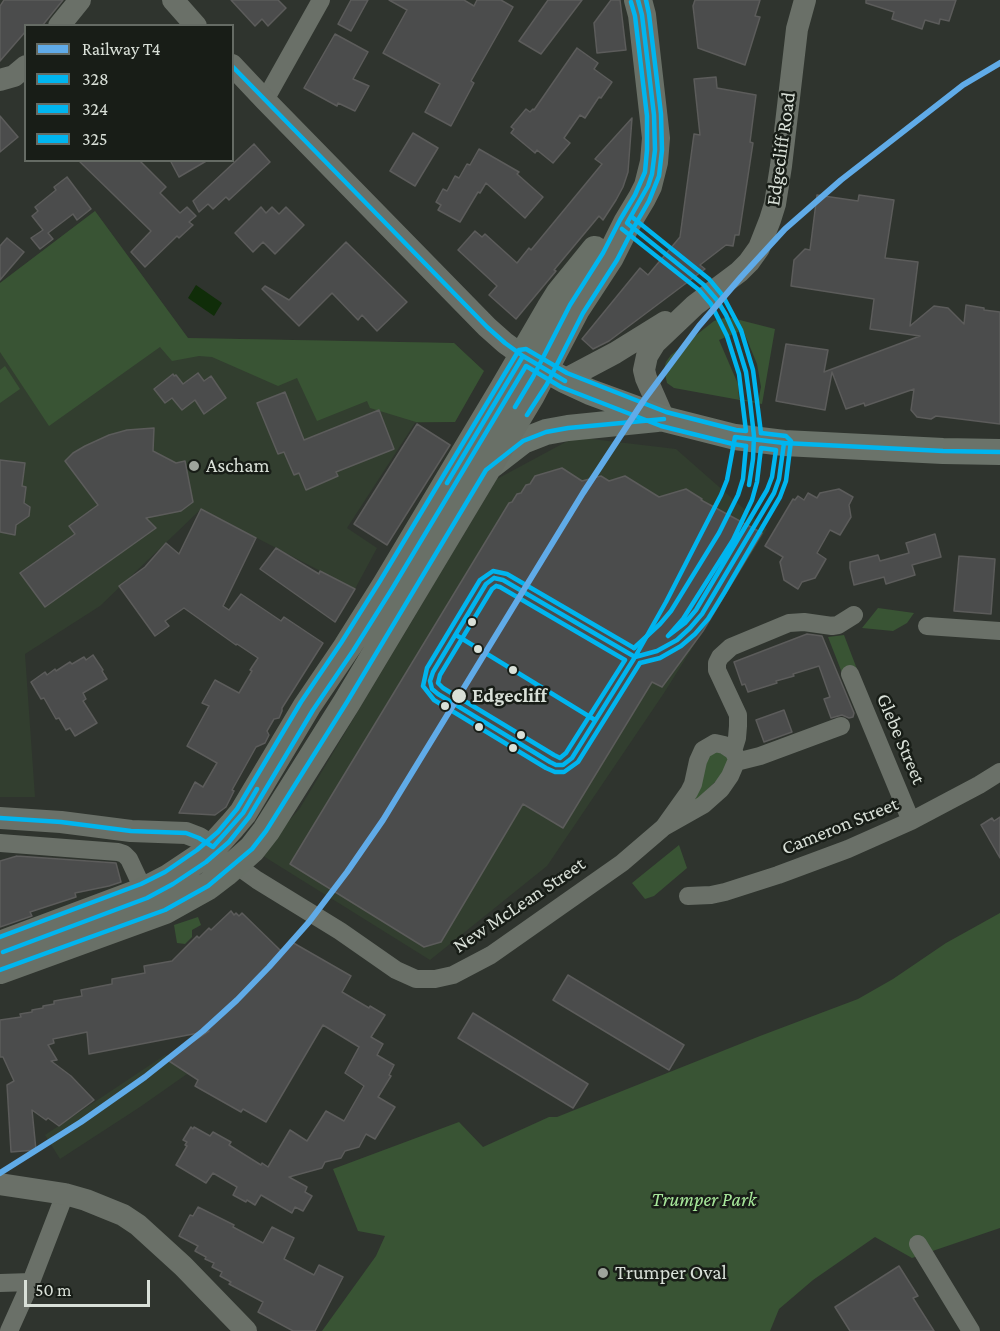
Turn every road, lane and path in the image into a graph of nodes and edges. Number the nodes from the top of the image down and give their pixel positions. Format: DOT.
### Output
graph roads {
  1 [pos="80,0"];
  2 [pos="172,0"];
  3 [pos="321,0"];
  4 [pos="638,0"];
  5 [pos="805,0"];
  6 [pos="61,24"];
  7 [pos="194,24"];
  8 [pos="234,67"];
  9 [pos="24,68"];
  10 [pos="0,80"];
  11 [pos="265,100"];
  12 [pos="695,304"];
  13 [pos="544,369"];
  14 [pos="664,418"];
  15 [pos="1000,452"];
  16 [pos="486,470"];
  17 [pos="854,615"];
  18 [pos="927,626"];
  19 [pos="1000,631"];
  20 [pos="850,674"];
  21 [pos="841,726"];
  22 [pos="729,752"];
  23 [pos="1000,772"];
  24 [pos="0,818"];
  25 [pos="911,821"];
  26 [pos="664,827"];
  27 [pos="0,843"];
  28 [pos="213,847"];
  29 [pos="236,865"];
  30 [pos="144,891"];
  31 [pos="688,896"];
  32 [pos="0,945"];
  33 [pos="0,970"];
  34 [pos="0,1184"];
  35 [pos="64,1194"];
  36 [pos="918,1244"];
  37 [pos="31,1282"];
  38 [pos="0,1283"];
  39 [pos="9,1331"];
  40 [pos="246,1331"];
  41 [pos="971,1331"];
  1 -- 6 [label="street"];
  2 -- 7 [label="street"];
  3 -- 11 [label="street"];
  4 -- 13 [label="main road"];
  5 -- 12 [label="street, Edgecliff Road"];
  8 -- 11 [label="street"];
  9 -- 10 [label="street"];
  11 -- 13 [label="street"];
  12 -- 13 [label="street, Edgecliff Road"];
  12 -- 14 [label="street, Edgecliff Road"];
  13 -- 14 [label="main road"];
  13 -- 16 [label="main road"];
  13 -- 28 [label="main road"];
  14 -- 15 [label="main road"];
  14 -- 16 [label="main road"];
  16 -- 29 [label="main road"];
  17 -- 22 [label="street"];
  18 -- 19 [label="street"];
  20 -- 25 [label="street, Glebe Street"];
  21 -- 22 [label="street"];
  22 -- 26 [label="street, New McLean Street"];
  22 -- 26 [label="street, New McLean Street"];
  23 -- 25 [label="street, Cameron Street"];
  24 -- 28 [label="street"];
  25 -- 31 [label="street, Cameron Street"];
  26 -- 29 [label="street, New McLean Street"];
  27 -- 30 [label="street"];
  28 -- 29 [label="main road"];
  28 -- 30 [label="main road"];
  29 -- 33 [label="main road"];
  30 -- 32 [label="main road"];
  34 -- 35 [label="street"];
  35 -- 37 [label="street"];
  35 -- 40 [label="street"];
  36 -- 41 [label="street"];
  37 -- 38 [label="street"];
  37 -- 39 [label="street"];
}
